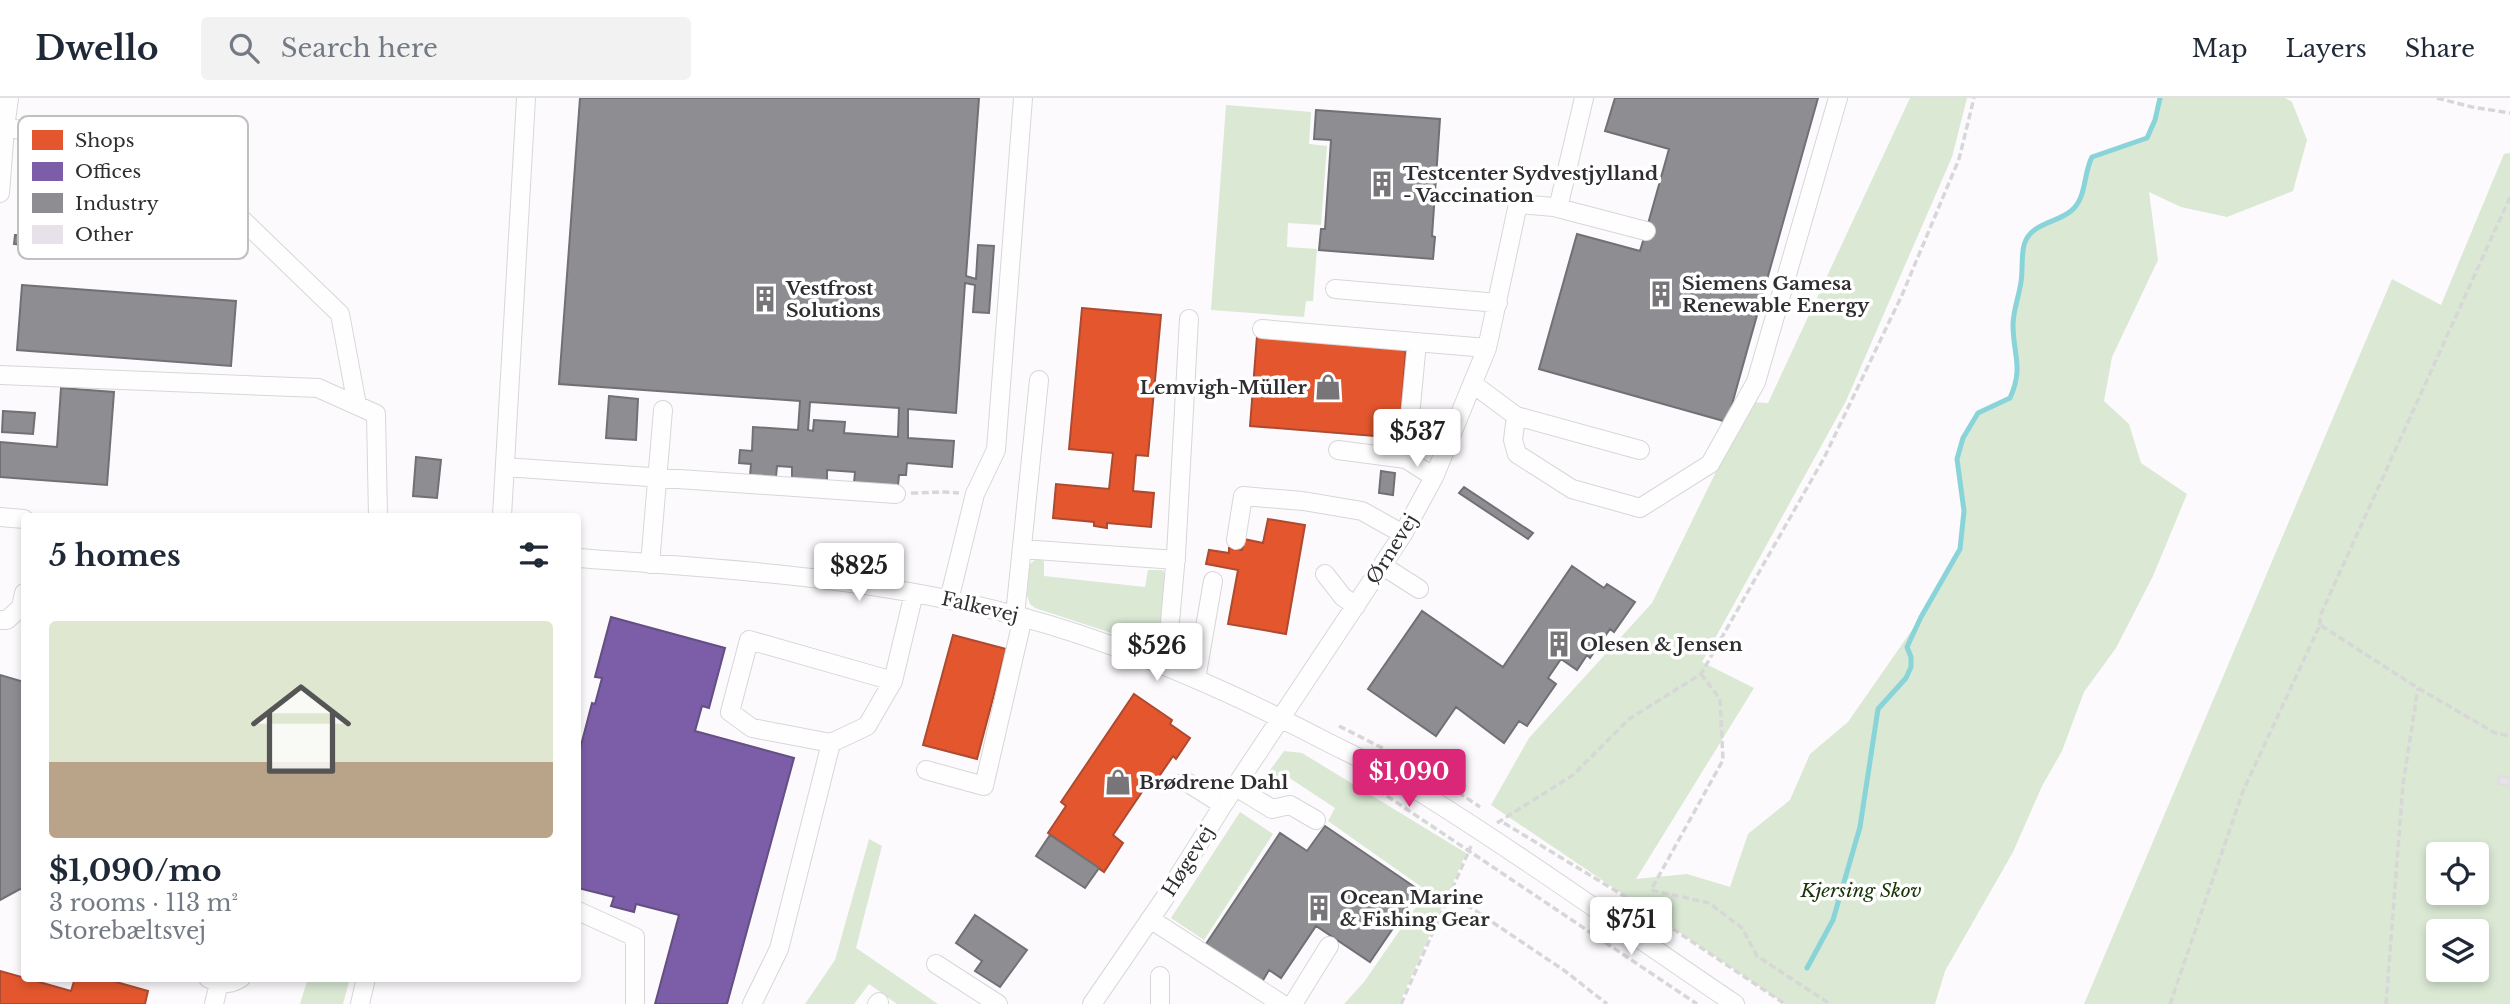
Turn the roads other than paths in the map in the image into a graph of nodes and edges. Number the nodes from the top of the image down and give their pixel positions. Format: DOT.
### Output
graph roads {
  1 [pos="9,98"];
  2 [pos="526,98"];
  3 [pos="1023,98"];
  4 [pos="1584,98"];
  5 [pos="1838,98"];
  6 [pos="5,128"];
  7 [pos="18,129"];
  8 [pos="0,193"];
  9 [pos="1558,208"];
  10 [pos="248,225"];
  11 [pos="1646,231"];
  12 [pos="1335,289"];
  13 [pos="1498,303"];
  14 [pos="1189,319"];
  15 [pos="1262,329"];
  16 [pos="1417,342"];
  17 [pos="1487,348"];
  18 [pos="0,375"];
  19 [pos="1039,380"];
  20 [pos="1473,384"];
  21 [pos="357,405"];
  22 [pos="663,410"];
  23 [pos="1516,416"];
  24 [pos="1338,450"];
  25 [pos="1640,450"];
  26 [pos="1406,459"];
  27 [pos="505,467"];
  28 [pos="657,477"];
  29 [pos="1434,477"];
  30 [pos="896,495"];
  31 [pos="379,513"];
  32 [pos="502,513"];
  33 [pos="0,517"];
  34 [pos="21,519"];
  35 [pos="1404,534"];
  36 [pos="1236,540"];
  37 [pos="1022,549"];
  38 [pos="581,558"];
  39 [pos="1176,560"];
  40 [pos="650,564"];
  41 [pos="1383,566"];
  42 [pos="1325,574"];
  43 [pos="1213,580"];
  44 [pos="1419,589"];
  45 [pos="914,593"];
  46 [pos="949,600"];
  47 [pos="1356,606"];
  48 [pos="21,607"];
  49 [pos="1020,616"];
  50 [pos="0,620"];
  51 [pos="1166,666"];
  52 [pos="1196,679"];
  53 [pos="893,681"];
  54 [pos="1282,718"];
  55 [pos="831,743"];
  56 [pos="926,770"];
  57 [pos="1185,781"];
  58 [pos="1236,786"];
  59 [pos="1223,805"];
  60 [pos="1316,820"];
  61 [pos="581,912"];
  62 [pos="1150,919"];
  63 [pos="1329,946"];
  64 [pos="936,964"];
  65 [pos="1160,976"];
  66 [pos="214,982"];
  67 [pos="365,982"];
  68 [pos="214,1004"];
  69 [pos="360,1004"];
  70 [pos="635,1004"];
  71 [pos="752,1004"];
  72 [pos="998,1004"];
  73 [pos="1092,1004"];
  74 [pos="1160,1004"];
  75 [pos="1282,1004"];
  76 [pos="1293,1004"];
  77 [pos="1735,1004"];
  1 -- 6 [label="street"];
  2 -- 27 [label="street"];
  3 -- 46 [label="street"];
  4 -- 9 [label="street"];
  5 -- 23 [label="street"];
  6 -- 7 [label="street"];
  6 -- 8 [label="street"];
  9 -- 11 [label="street"];
  9 -- 13 [label="street, Ørnevej"];
  10 -- 21 [label="street"];
  12 -- 13 [label="street"];
  13 -- 17 [label="street, Ørnevej"];
  14 -- 39 [label="street"];
  15 -- 16 [label="street"];
  16 -- 17 [label="street"];
  16 -- 26 [label="street"];
  17 -- 20 [label="street, Ørnevej"];
  18 -- 21 [label="street"];
  19 -- 37 [label="street"];
  20 -- 23 [label="street"];
  20 -- 29 [label="street, Ørnevej"];
  21 -- 31 [label="street"];
  22 -- 28 [label="street"];
  23 -- 25 [label="street"];
  24 -- 26 [label="street"];
  26 -- 29 [label="street"];
  27 -- 28 [label="street"];
  27 -- 32 [label="street"];
  28 -- 30 [label="street"];
  28 -- 40 [label="street"];
  29 -- 35 [label="street, Ørnevej"];
  33 -- 34 [label="street"];
  35 -- 36 [label="street"];
  35 -- 41 [label="street, Ørnevej"];
  37 -- 39 [label="street"];
  37 -- 49 [label="street"];
  38 -- 40 [label="street, Falkevej"];
  39 -- 51 [label="street"];
  40 -- 45 [label="street, Falkevej"];
  41 -- 44 [label="street"];
  41 -- 47 [label="street, Ørnevej"];
  42 -- 47 [label="street"];
  43 -- 52 [label="street"];
  45 -- 46 [label="street, Falkevej"];
  45 -- 53 [label="street"];
  46 -- 49 [label="street, Falkevej"];
  47 -- 54 [label="street, Ørnevej"];
  48 -- 50 [label="street"];
  49 -- 51 [label="street, Falkevej"];
  49 -- 56 [label="street"];
  51 -- 52 [label="street, Falkevej"];
  52 -- 54 [label="street, Falkevej"];
  53 -- 55 [label="street"];
  53 -- 55 [label="street"];
  54 -- 58 [label="street, Høgevej"];
  54 -- 77 [label="street, Falkevej"];
  55 -- 71 [label="street"];
  57 -- 59 [label="street"];
  58 -- 59 [label="street, Høgevej"];
  58 -- 60 [label="street"];
  59 -- 62 [label="street, Høgevej"];
  61 -- 70 [label="street"];
  62 -- 73 [label="street, Høgevej"];
  62 -- 75 [label="street"];
  63 -- 76 [label="street"];
  64 -- 72 [label="street"];
  65 -- 74 [label="street"];
  66 -- 68 [label="street"];
  67 -- 69 [label="street"];
}
